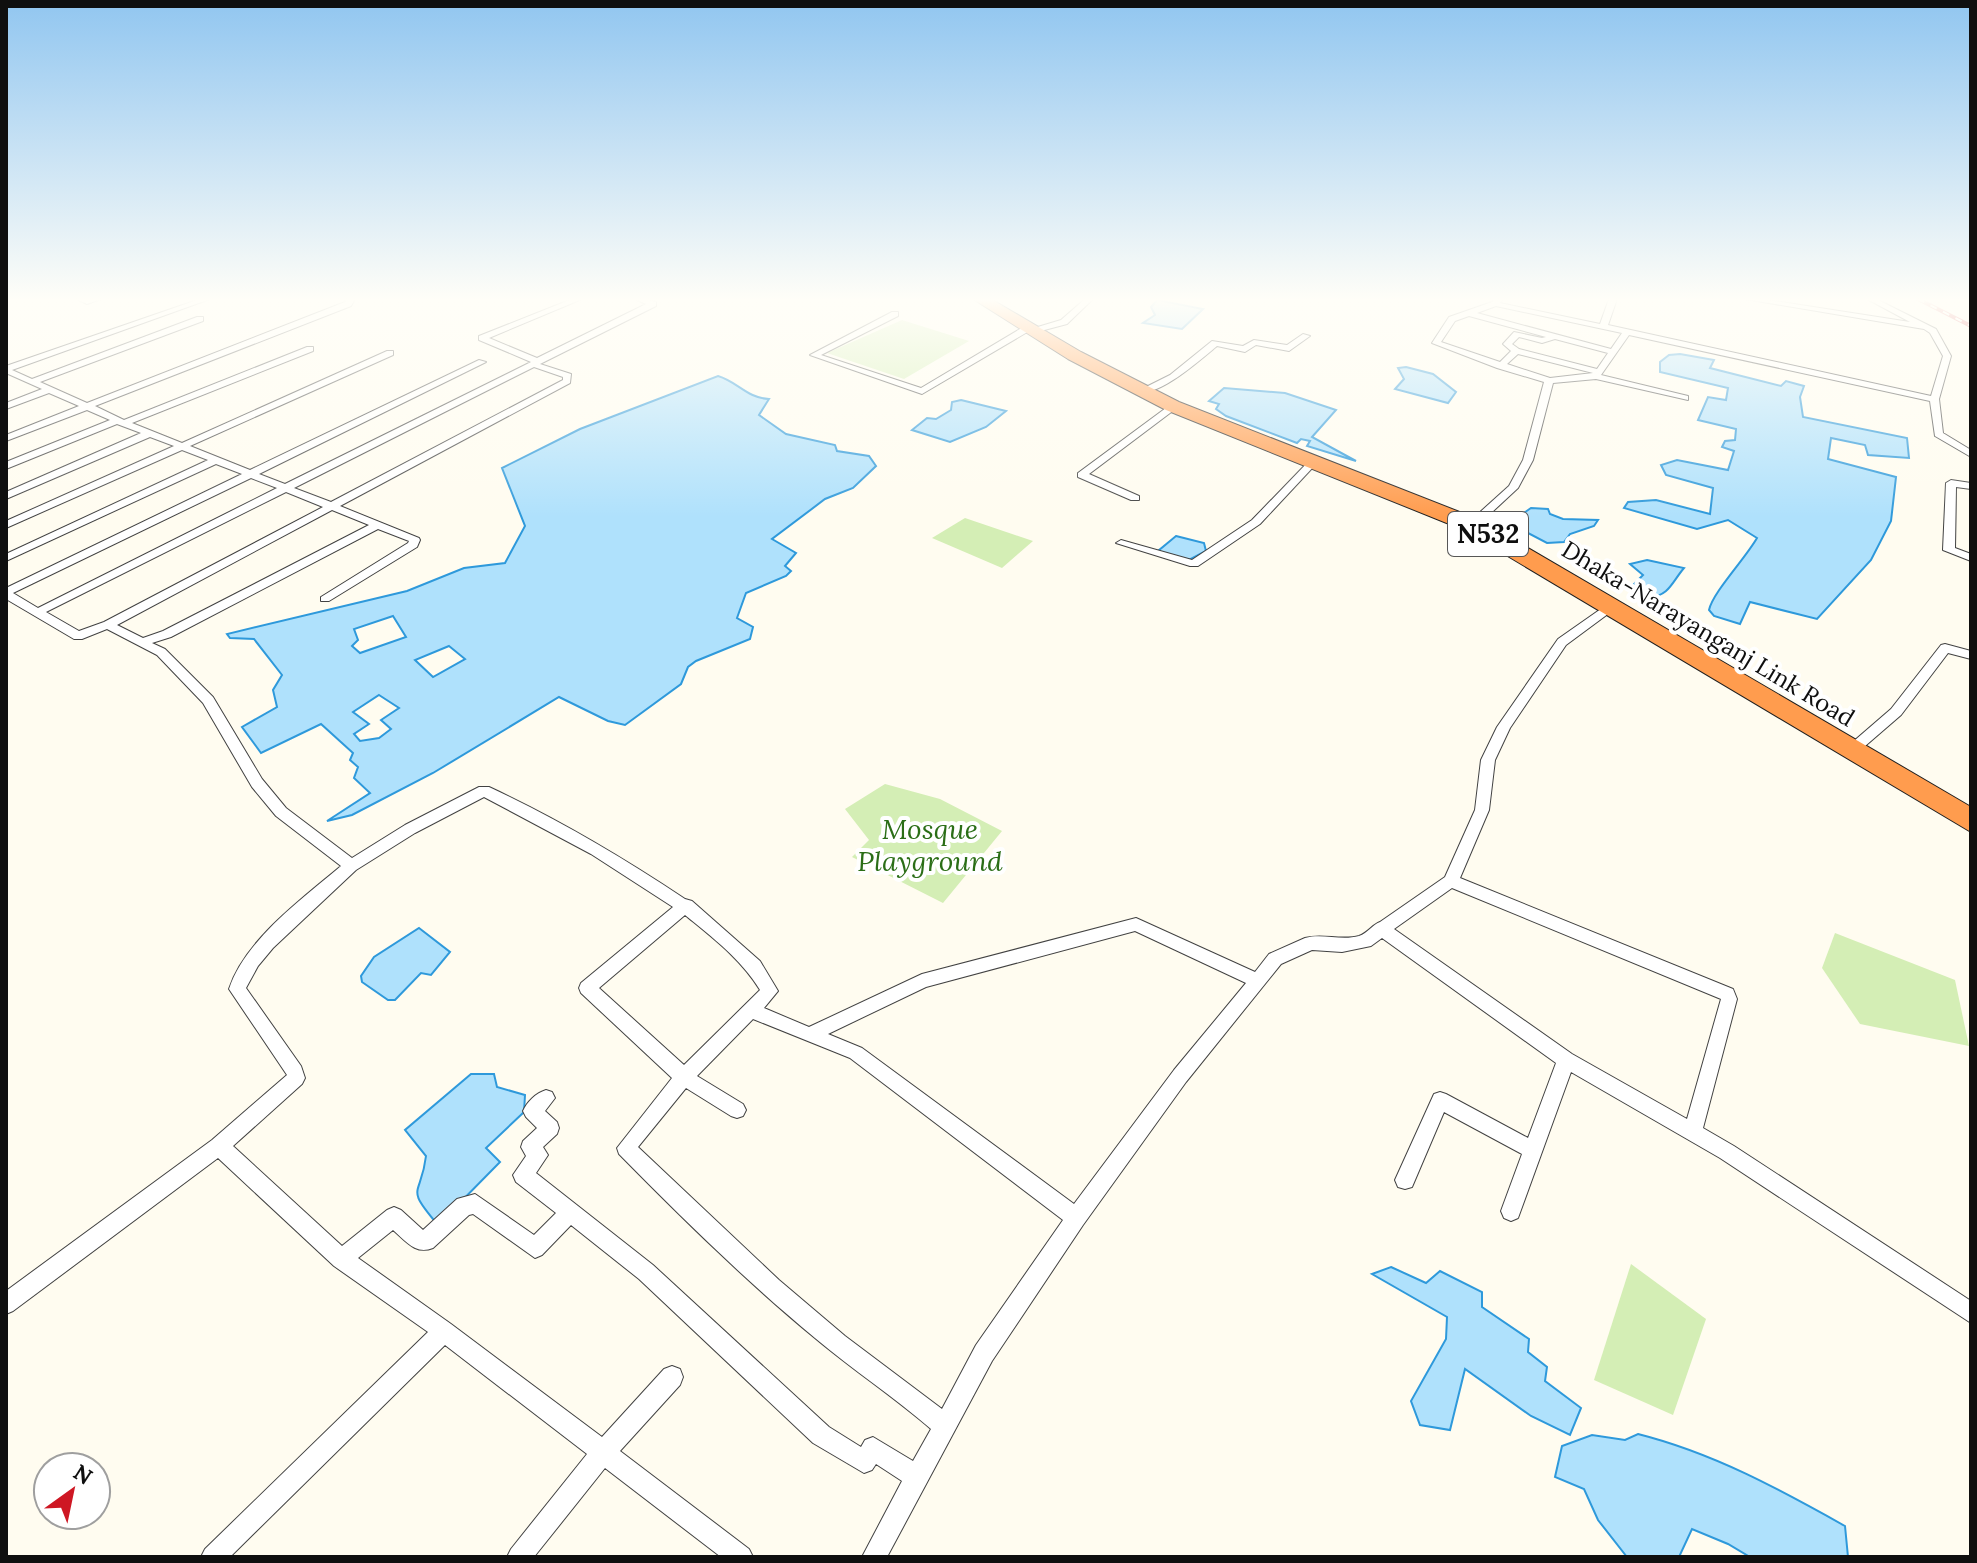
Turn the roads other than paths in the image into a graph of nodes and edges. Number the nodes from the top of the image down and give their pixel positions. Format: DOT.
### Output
graph roads {
  1 [pos="12,372"];
  2 [pos="58,372"];
  3 [pos="177,372"];
  4 [pos="251,372"];
  5 [pos="347,372"];
  6 [pos="461,372"];
  7 [pos="516,372"];
  8 [pos="555,372"];
  9 [pos="865,372"];
  10 [pos="956,372"];
  11 [pos="1107,372"];
  12 [pos="1179,372"];
  13 [pos="1519,372"];
  14 [pos="1590,372"];
  15 [pos="1810,372"];
  16 [pos="1942,372"];
  17 [pos="1597,374"];
  18 [pos="1549,381"];
  19 [pos="31,382"];
  20 [pos="48,390"];
  21 [pos="1142,391"];
  22 [pos="1685,398"];
  23 [pos="1934,399"];
  24 [pos="6,406"];
  25 [pos="86,407"];
  26 [pos="1173,407"];
  27 [pos="121,422"];
  28 [pos="150,433"];
  29 [pos="6,438"];
  30 [pos="180,446"];
  31 [pos="1971,454"];
  32 [pos="216,460"];
  33 [pos="1313,462"];
  34 [pos="6,466"];
  35 [pos="250,474"];
  36 [pos="1971,486"];
  37 [pos="288,489"];
  38 [pos="6,496"];
  39 [pos="1135,498"];
  40 [pos="332,508"];
  41 [pos="6,525"];
  42 [pos="1472,525"];
  43 [pos="376,526"];
  44 [pos="1121,543"];
  45 [pos="6,558"];
  46 [pos="1971,558"];
  47 [pos="6,593"];
  48 [pos="325,599"];
  49 [pos="1612,606"];
  50 [pos="40,611"];
  51 [pos="108,625"];
  52 [pos="151,646"];
  53 [pos="1971,655"];
  54 [pos="1852,750"];
  55 [pos="1971,821"];
  56 [pos="351,866"];
  57 [pos="1451,881"];
  58 [pos="686,905"];
  59 [pos="1380,928"];
  60 [pos="1259,981"];
  61 [pos="751,1011"];
  62 [pos="813,1033"];
  63 [pos="1566,1060"];
  64 [pos="684,1077"];
  65 [pos="546,1098"];
  66 [pos="737,1110"];
  67 [pos="1692,1133"];
  68 [pos="219,1146"];
  69 [pos="1533,1150"];
  70 [pos="1405,1180"];
  71 [pos="1511,1211"];
  72 [pos="571,1212"];
  73 [pos="1076,1218"];
  74 [pos="341,1259"];
  75 [pos="6,1304"];
  76 [pos="1971,1313"];
  77 [pos="444,1331"];
  78 [pos="672,1377"];
  79 [pos="944,1425"];
  80 [pos="605,1450"];
  81 [pos="915,1476"];
  82 [pos="213,1557"];
  83 [pos="519,1557"];
  84 [pos="741,1557"];
  85 [pos="874,1557"];
  1 -- 19 [label="street"];
  2 -- 19 [label="street"];
  3 -- 25 [label="street"];
  4 -- 27 [label="street"];
  5 -- 30 [label="street"];
  6 -- 35 [label="street"];
  7 -- 37 [label="street"];
  8 -- 40 [label="street"];
  9 -- 10 [label="street"];
  11 -- 21 [label="highway, Dhaka-Narayanganj Link Road / N532"];
  12 -- 21 [label="street"];
  13 -- 18 [label="street"];
  14 -- 17 [label="street"];
  15 -- 23 [label="street"];
  16 -- 23 [label="street"];
  17 -- 18 [label="street"];
  17 -- 22 [label="street"];
  18 -- 42 [label="street"];
  19 -- 20 [label="street"];
  20 -- 24 [label="street"];
  20 -- 25 [label="street"];
  21 -- 26 [label="highway, Dhaka-Narayanganj Link Road / N532"];
  23 -- 31 [label="street"];
  25 -- 27 [label="street"];
  25 -- 29 [label="street"];
  26 -- 33 [label="highway, Dhaka-Narayanganj Link Road / N532"];
  26 -- 39 [label="street"];
  27 -- 28 [label="street"];
  27 -- 34 [label="street"];
  28 -- 30 [label="street"];
  28 -- 38 [label="street"];
  30 -- 32 [label="street"];
  30 -- 41 [label="street"];
  32 -- 35 [label="street"];
  32 -- 45 [label="street"];
  33 -- 42 [label="highway, Dhaka-Narayanganj Link Road / N532"];
  33 -- 44 [label="street"];
  35 -- 37 [label="street"];
  35 -- 47 [label="street"];
  36 -- 46 [label="street"];
  37 -- 40 [label="street"];
  37 -- 50 [label="street"];
  40 -- 43 [label="street"];
  40 -- 51 [label="street"];
  42 -- 49 [label="highway, Dhaka-Narayanganj Link Road / N532"];
  43 -- 48 [label="street"];
  43 -- 52 [label="street"];
  47 -- 50 [label="street"];
  49 -- 54 [label="highway, Dhaka-Narayanganj Link Road / N532"];
  49 -- 57 [label="street"];
  50 -- 51 [label="street"];
  51 -- 52 [label="street"];
  52 -- 56 [label="street"];
  53 -- 54 [label="street"];
  54 -- 55 [label="highway, Dhaka-Narayanganj Link Road / N532"];
  56 -- 58 [label="street"];
  56 -- 68 [label="street"];
  57 -- 59 [label="street"];
  57 -- 67 [label="street"];
  58 -- 61 [label="street"];
  58 -- 64 [label="street"];
  59 -- 60 [label="street"];
  59 -- 63 [label="street"];
  60 -- 62 [label="street"];
  60 -- 73 [label="street"];
  61 -- 62 [label="street"];
  61 -- 64 [label="street"];
  62 -- 73 [label="street"];
  63 -- 67 [label="street"];
  63 -- 69 [label="street"];
  64 -- 66 [label="street"];
  64 -- 79 [label="street"];
  65 -- 72 [label="street"];
  67 -- 76 [label="street"];
  68 -- 74 [label="street"];
  68 -- 75 [label="street"];
  69 -- 70 [label="street"];
  69 -- 71 [label="street"];
  72 -- 74 [label="street"];
  72 -- 81 [label="street"];
  73 -- 79 [label="street"];
  74 -- 77 [label="street"];
  77 -- 80 [label="street"];
  77 -- 82 [label="street"];
  78 -- 80 [label="street"];
  79 -- 81 [label="street"];
  80 -- 83 [label="street"];
  80 -- 84 [label="street"];
  81 -- 85 [label="street"];
}
